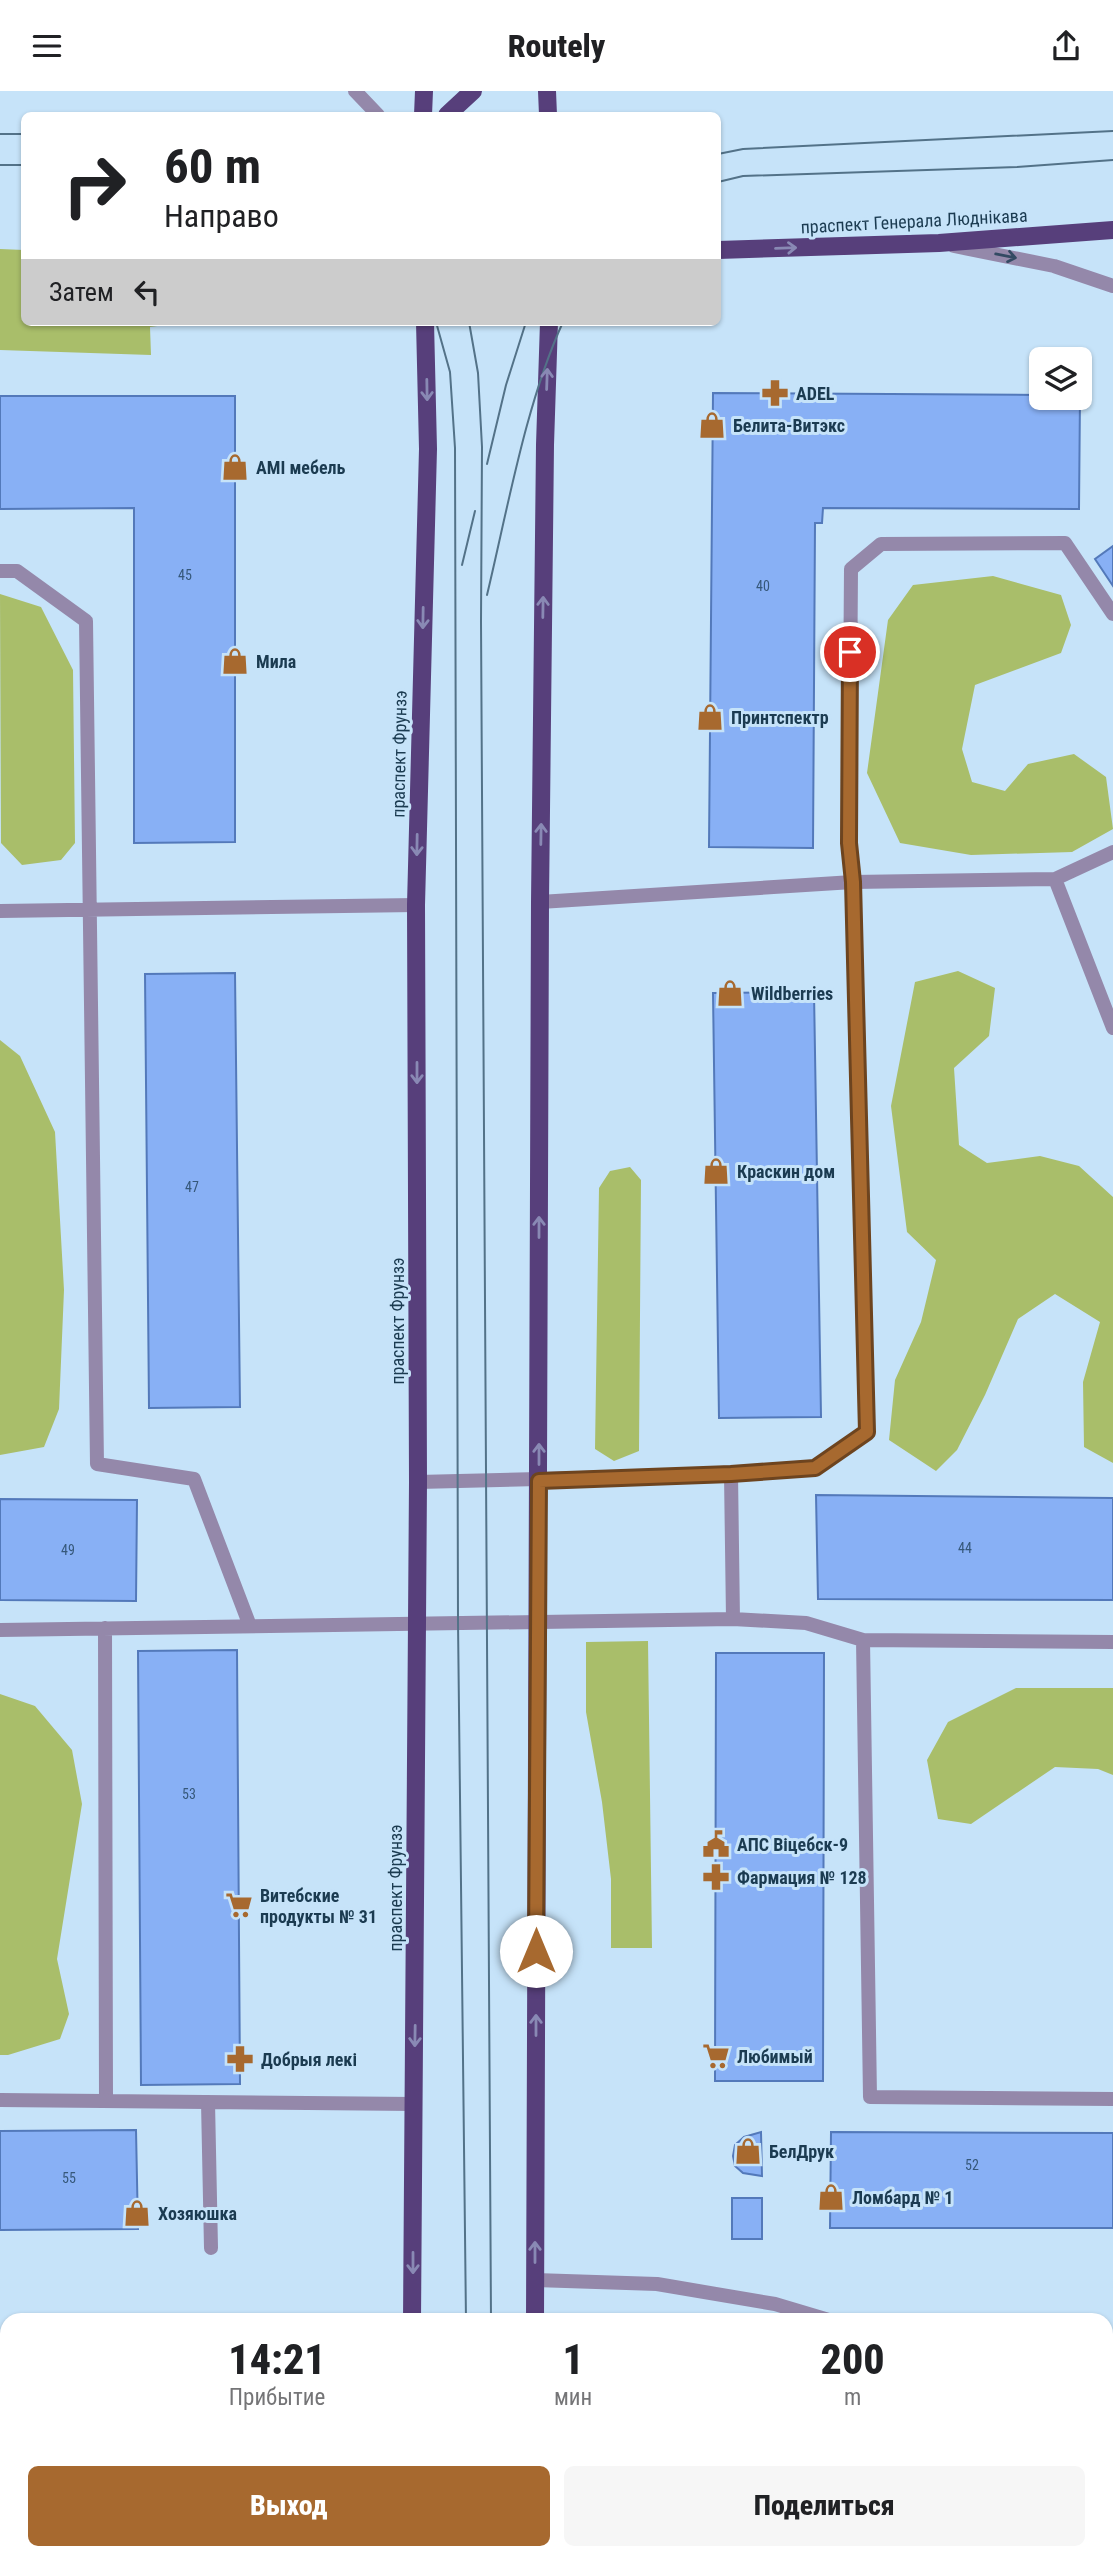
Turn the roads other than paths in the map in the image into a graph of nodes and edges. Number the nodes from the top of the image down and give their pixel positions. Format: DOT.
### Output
graph roads {
  1 [pos="355,91"];
  2 [pos="424,91"];
  3 [pos="473,91"];
  4 [pos="547,91"];
  5 [pos="375,112"];
  6 [pos="423,112"];
  7 [pos="450,112"];
  8 [pos="548,112"];
  9 [pos="1113,230"];
  10 [pos="939,243"];
  11 [pos="721,250"];
  12 [pos="1113,286"];
  13 [pos="425,326"];
  14 [pos="549,326"];
  15 [pos="0,571"];
  16 [pos="1113,614"];
  17 [pos="1113,852"];
  18 [pos="1055,879"];
  19 [pos="853,882"];
  20 [pos="540,902"];
  21 [pos="416,905"];
  22 [pos="89,910"];
  23 [pos="0,911"];
  24 [pos="1113,1028"];
  25 [pos="731,1474"];
  26 [pos="539,1481"];
  27 [pos="418,1482"];
  28 [pos="733,1619"];
  29 [pos="536,1622"];
  30 [pos="417,1623"];
  31 [pos="250,1626"];
  32 [pos="105,1628"];
  33 [pos="0,1630"];
  34 [pos="863,1640"];
  35 [pos="1113,1642"];
  36 [pos="1113,2099"];
  37 [pos="0,2100"];
  38 [pos="106,2101"];
  39 [pos="208,2102"];
  40 [pos="414,2104"];
  41 [pos="211,2248"];
  42 [pos="535,2280"];
  43 [pos="412,2313"];
  44 [pos="535,2313"];
  45 [pos="805,2313"];
  1 -- 5 [label="street"];
  2 -- 6 [label="main road"];
  3 -- 7 [label="main road"];
  4 -- 8 [label="main road"];
  9 -- 10 [label="main road, праспект Генерала Люднікава"];
  11 -- 10 [label="main road, праспект Генерала Люднікава, one-way"];
  10 -- 12 [label="street, one-way"];
  13 -- 21 [label="main road, праспект Фрунзэ, one-way"];
  20 -- 14 [label="main road, one-way"];
  15 -- 22 [label="street"];
  16 -- 19 [label="street"];
  17 -- 18 [label="street"];
  18 -- 19 [label="street"];
  18 -- 24 [label="street"];
  19 -- 20 [label="street"];
  19 -- 25 [label="street"];
  26 -- 20 [label="main road, one-way"];
  21 -- 22 [label="street"];
  21 -- 27 [label="main road, праспект Фрунзэ, one-way"];
  22 -- 23 [label="street"];
  22 -- 31 [label="street"];
  25 -- 26 [label="street"];
  25 -- 28 [label="street"];
  26 -- 27 [label="street"];
  26 -- 29 [label="main road"];
  27 -- 30 [label="main road, праспект Фрунзэ"];
  28 -- 29 [label="street"];
  28 -- 34 [label="street"];
  29 -- 30 [label="street"];
  42 -- 29 [label="main road, one-way"];
  30 -- 31 [label="street"];
  30 -- 40 [label="main road, праспект Фрунзэ, one-way"];
  31 -- 32 [label="street"];
  32 -- 33 [label="street"];
  32 -- 38 [label="street"];
  34 -- 35 [label="street"];
  34 -- 36 [label="street"];
  37 -- 38 [label="street"];
  38 -- 39 [label="street"];
  39 -- 40 [label="street"];
  39 -- 41 [label="street"];
  40 -- 43 [label="main road, праспект Фрунзэ, one-way"];
  42 -- 44 [label="main road"];
  42 -- 45 [label="street"];
}
